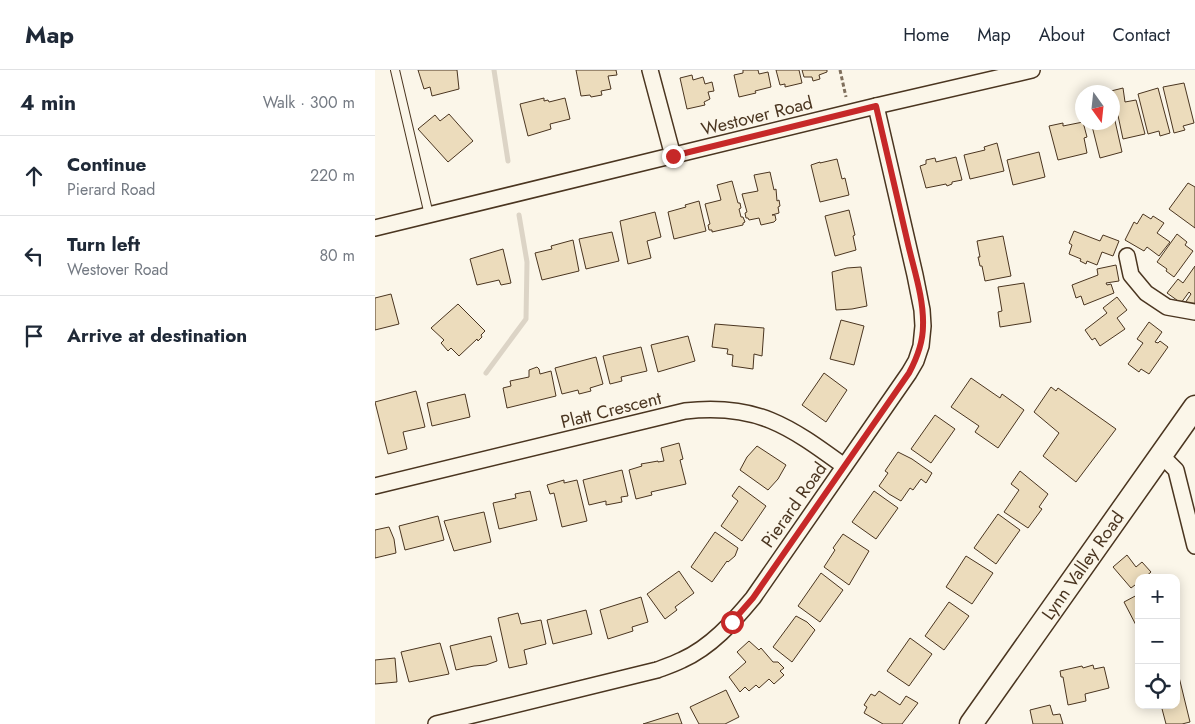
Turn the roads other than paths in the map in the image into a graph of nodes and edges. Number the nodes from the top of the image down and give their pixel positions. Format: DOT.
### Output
graph roads {
  1 [pos="395,70"];
  2 [pos="650,70"];
  3 [pos="1032,70"];
  4 [pos="876,106"];
  5 [pos="673,156"];
  6 [pos="429,215"];
  7 [pos="375,228"];
  8 [pos="1127,256"];
  9 [pos="1195,312"];
  10 [pos="1195,407"];
  11 [pos="1161,455"];
  12 [pos="845,466"];
  13 [pos="375,486"];
  14 [pos="1195,546"];
  15 [pos="436,724"];
  16 [pos="971,724"];
  1 -- 6 [label="lane"];
  2 -- 5 [label="street"];
  3 -- 4 [label="street, Westover Road"];
  4 -- 5 [label="street, Westover Road"];
  4 -- 12 [label="street, Pierard Road"];
  5 -- 6 [label="street, Westover Road"];
  6 -- 7 [label="street, Westover Road"];
  8 -- 9 [label="street"];
  10 -- 11 [label="street, Lynn Valley Road"];
  11 -- 14 [label="street"];
  11 -- 16 [label="street, Lynn Valley Road"];
  12 -- 13 [label="street, Platt Crescent"];
  12 -- 15 [label="street, Pierard Road"];
}
